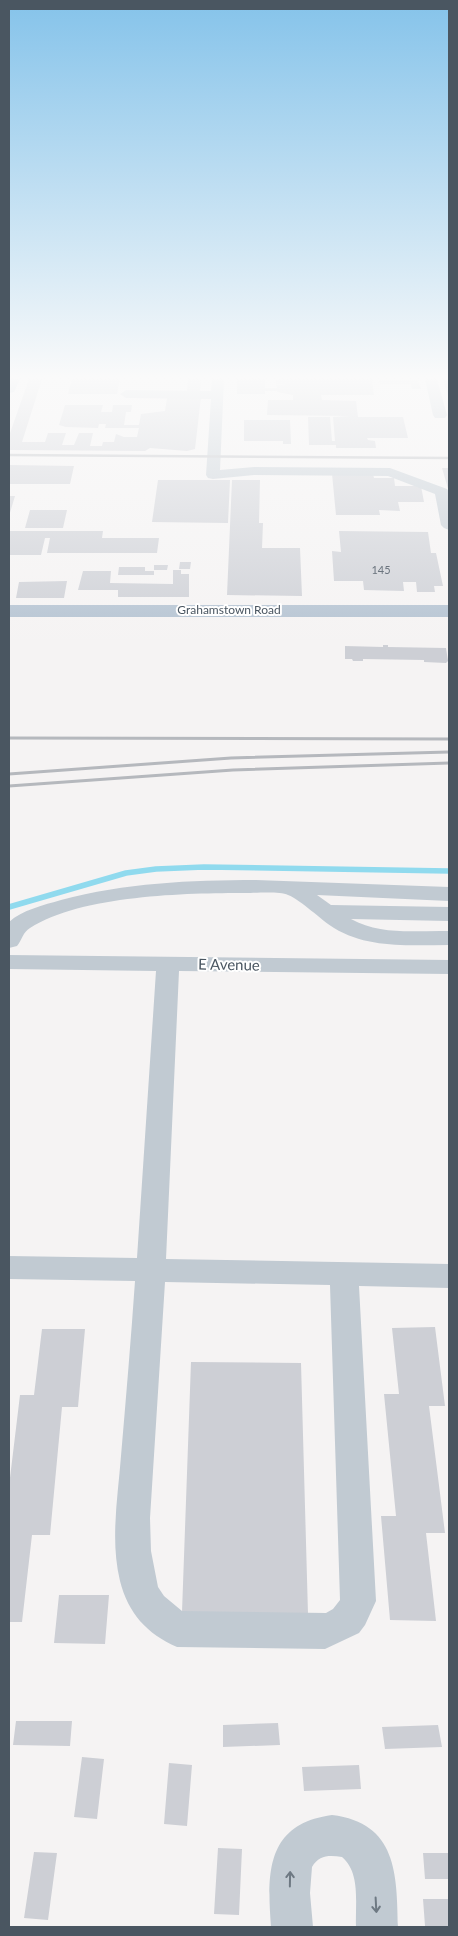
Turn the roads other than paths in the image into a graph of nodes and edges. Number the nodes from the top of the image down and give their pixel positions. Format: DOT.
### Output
graph roads {
  1 [pos="213,469"];
  2 [pos="449,525"];
  3 [pos="9,611"];
  4 [pos="449,611"];
  5 [pos="293,888"];
  6 [pos="449,894"];
  7 [pos="326,912"];
  8 [pos="449,914"];
  9 [pos="449,938"];
  10 [pos="9,941"];
  11 [pos="9,962"];
  12 [pos="168,964"];
  13 [pos="449,967"];
  14 [pos="9,1268"];
  15 [pos="151,1271"];
  16 [pos="344,1275"];
  17 [pos="449,1276"];
  18 [pos="292,1927"];
  19 [pos="377,1927"];
  1 -- 2 [label="street"];
  3 -- 4 [label="main road, Grahamstown Road"];
  5 -- 6 [label="street"];
  5 -- 7 [label="street"];
  5 -- 10 [label="street"];
  7 -- 8 [label="street"];
  7 -- 9 [label="street"];
  11 -- 12 [label="street, E Avenue"];
  12 -- 13 [label="street, E Avenue"];
  12 -- 15 [label="street"];
  14 -- 15 [label="street"];
  15 -- 16 [label="street"];
  15 -- 16 [label="street"];
  16 -- 17 [label="street"];
  18 -- 19 [label="street, one-way"];
}
